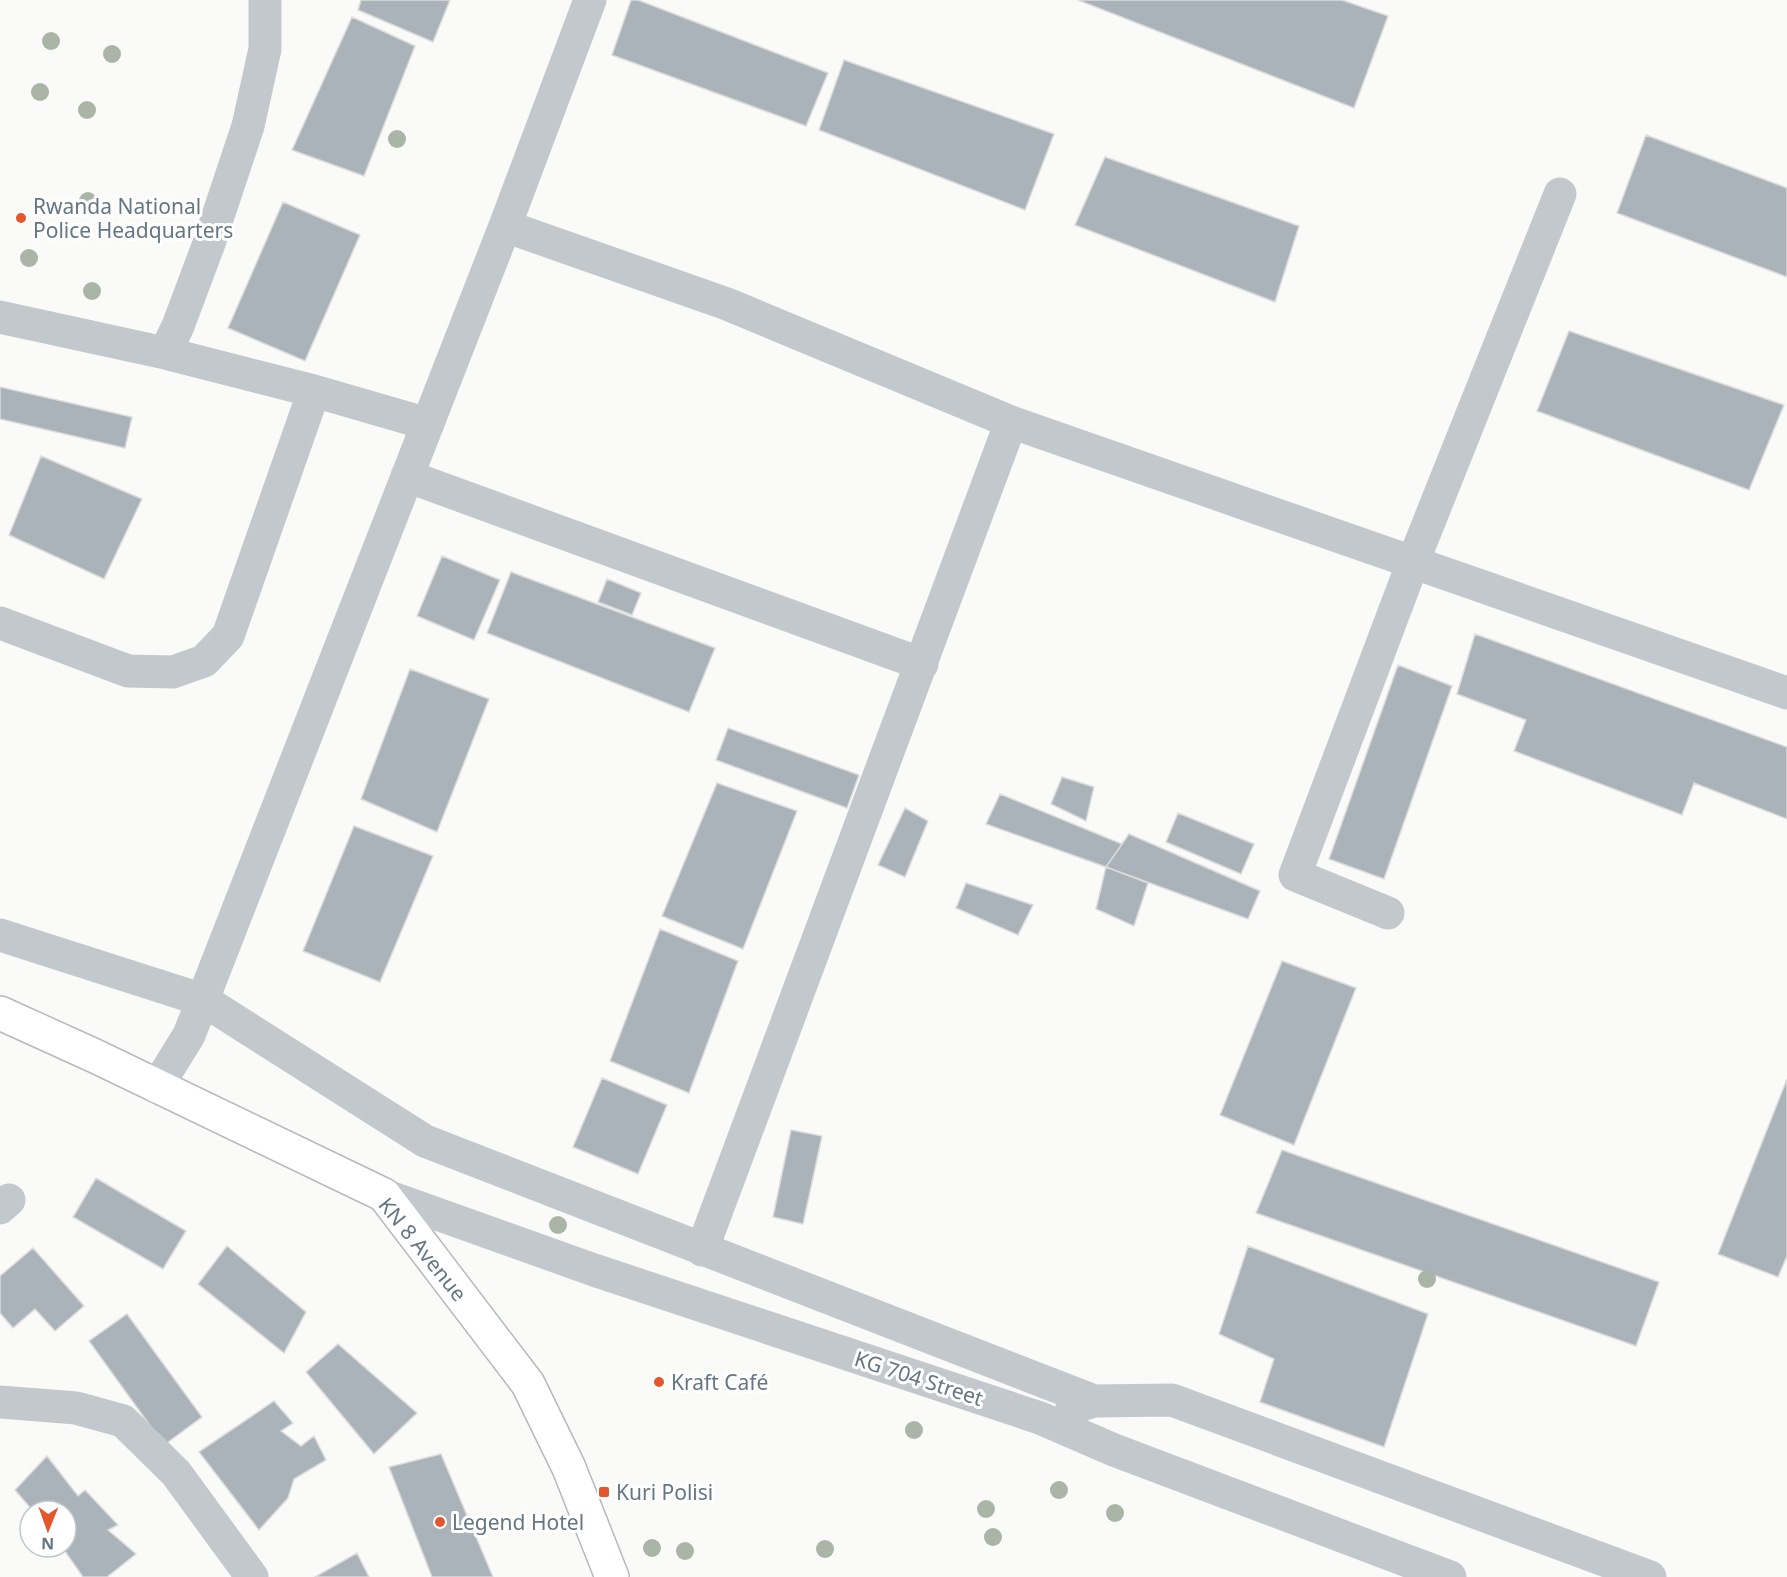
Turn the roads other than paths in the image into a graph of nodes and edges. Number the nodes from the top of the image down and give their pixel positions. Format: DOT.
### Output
graph roads {
  1 [pos="265,0"];
  2 [pos="591,0"];
  3 [pos="1560,194"];
  4 [pos="505,226"];
  5 [pos="0,317"];
  6 [pos="165,353"];
  7 [pos="314,391"];
  8 [pos="1011,422"];
  9 [pos="428,424"];
  10 [pos="407,476"];
  11 [pos="1413,562"];
  12 [pos="0,623"];
  13 [pos="922,664"];
  14 [pos="1787,693"];
  15 [pos="1388,913"];
  16 [pos="0,935"];
  17 [pos="203,1000"];
  18 [pos="0,1013"];
  19 [pos="157,1087"];
  20 [pos="384,1195"];
  21 [pos="702,1250"];
  22 [pos="1094,1401"];
  23 [pos="0,1402"];
  24 [pos="1040,1418"];
  25 [pos="252,1577"];
  26 [pos="612,1577"];
  27 [pos="1450,1577"];
  28 [pos="1650,1577"];
  1 -- 6 [label="street"];
  2 -- 4 [label="street"];
  3 -- 11 [label="street"];
  4 -- 8 [label="street"];
  4 -- 9 [label="street"];
  5 -- 6 [label="street"];
  6 -- 7 [label="street"];
  7 -- 9 [label="street"];
  7 -- 12 [label="street"];
  8 -- 11 [label="street"];
  8 -- 13 [label="street"];
  9 -- 10 [label="street"];
  10 -- 13 [label="street"];
  10 -- 17 [label="street"];
  11 -- 14 [label="street"];
  11 -- 15 [label="street"];
  13 -- 21 [label="street"];
  16 -- 17 [label="street"];
  17 -- 19 [label="street"];
  17 -- 21 [label="street"];
  18 -- 19 [label="main road, KN 8 Avenue"];
  19 -- 20 [label="main road, KN 8 Avenue"];
  20 -- 24 [label="street, KG 704 Street"];
  20 -- 26 [label="main road, KN 8 Avenue"];
  21 -- 22 [label="street"];
  22 -- 24 [label="street"];
  22 -- 28 [label="street"];
  23 -- 25 [label="street"];
  24 -- 27 [label="street, KG 704 Street"];
}
